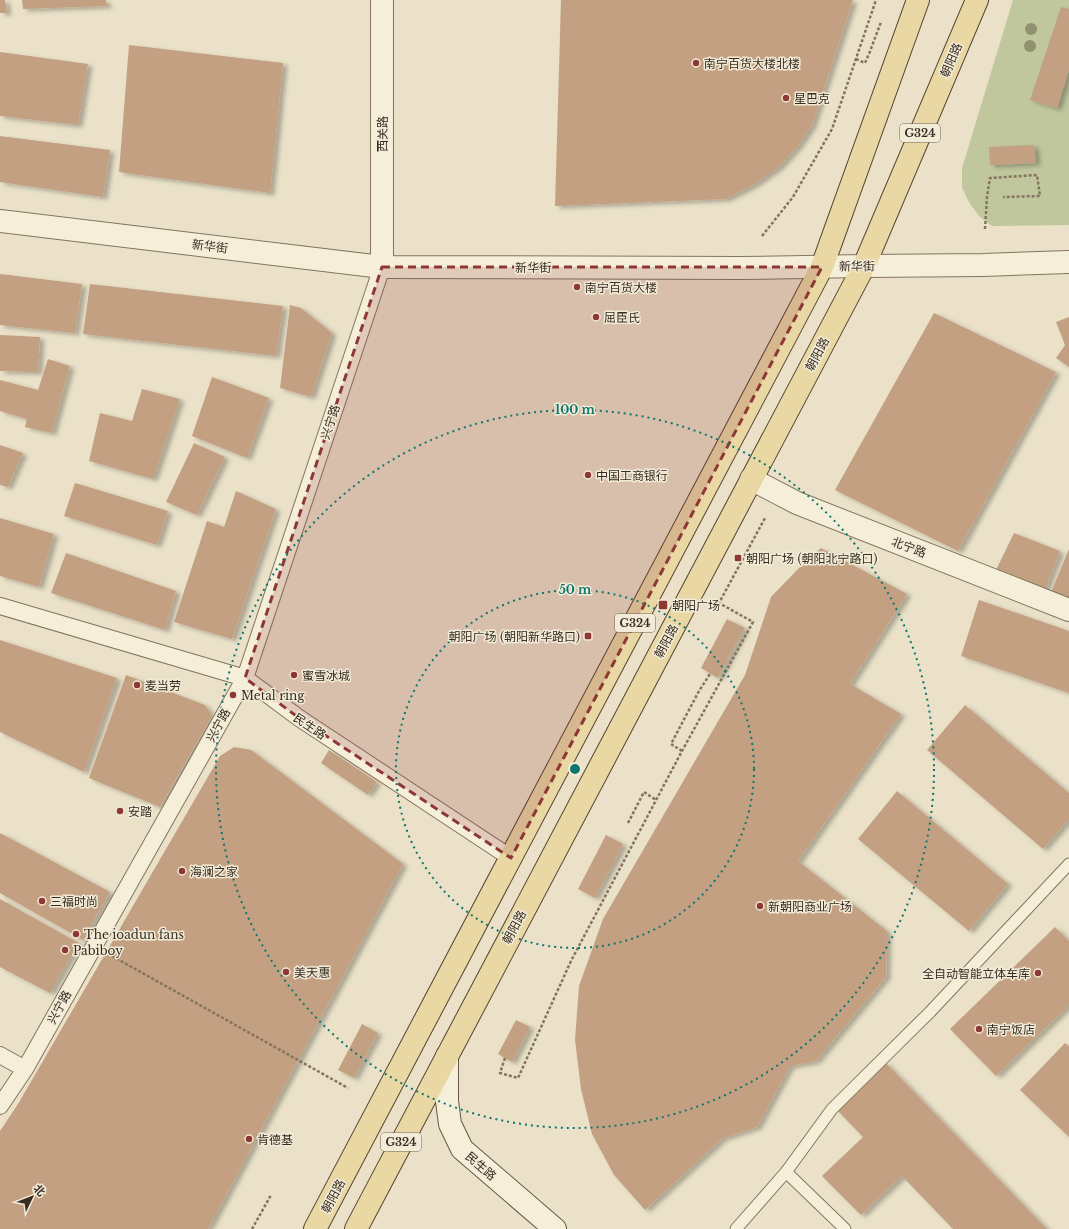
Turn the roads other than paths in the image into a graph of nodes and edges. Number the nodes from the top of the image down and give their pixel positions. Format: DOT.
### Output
graph roads {
  1 [pos="382,0"];
  2 [pos="918,0"];
  3 [pos="977,0"];
  4 [pos="0,221"];
  5 [pos="1069,262"];
  6 [pos="864,266"];
  7 [pos="382,267"];
  8 [pos="822,267"];
  9 [pos="751,479"];
  10 [pos="0,606"];
  11 [pos="1069,610"];
  12 [pos="245,678"];
  13 [pos="511,858"];
  14 [pos="1069,864"];
  15 [pos="0,1055"];
  16 [pos="447,1056"];
  17 [pos="24,1069"];
  18 [pos="0,1106"];
  19 [pos="786,1172"];
  20 [pos="315,1229"];
  21 [pos="356,1229"];
  22 [pos="555,1229"];
  23 [pos="736,1229"];
  24 [pos="845,1229"];
  1 -- 7 [label="street, 西关路"];
  2 -- 8 [label="main road, 朝阳路 / G324"];
  3 -- 6 [label="main road, 朝阳路 / G324"];
  4 -- 7 [label="street, 新华街"];
  5 -- 6 [label="street, 新华街"];
  6 -- 8 [label="street, 新华街"];
  6 -- 9 [label="main road, 朝阳路 / G324"];
  7 -- 8 [label="street, 新华街"];
  7 -- 12 [label="street, 兴宁路"];
  8 -- 13 [label="main road, 朝阳路 / G324"];
  9 -- 11 [label="street, 北宁路"];
  9 -- 16 [label="main road, 朝阳路 / G324"];
  10 -- 12 [label="street, 民生路"];
  12 -- 13 [label="street, 民生路"];
  12 -- 17 [label="street, 兴宁路"];
  13 -- 20 [label="main road, 朝阳路 / G324"];
  14 -- 19 [label="lane"];
  15 -- 17 [label="street"];
  16 -- 21 [label="main road, 朝阳路 / G324"];
  16 -- 22 [label="street, 民生路"];
  17 -- 18 [label="street, 兴宁路"];
  19 -- 23 [label="lane"];
  19 -- 24 [label="lane"];
}
